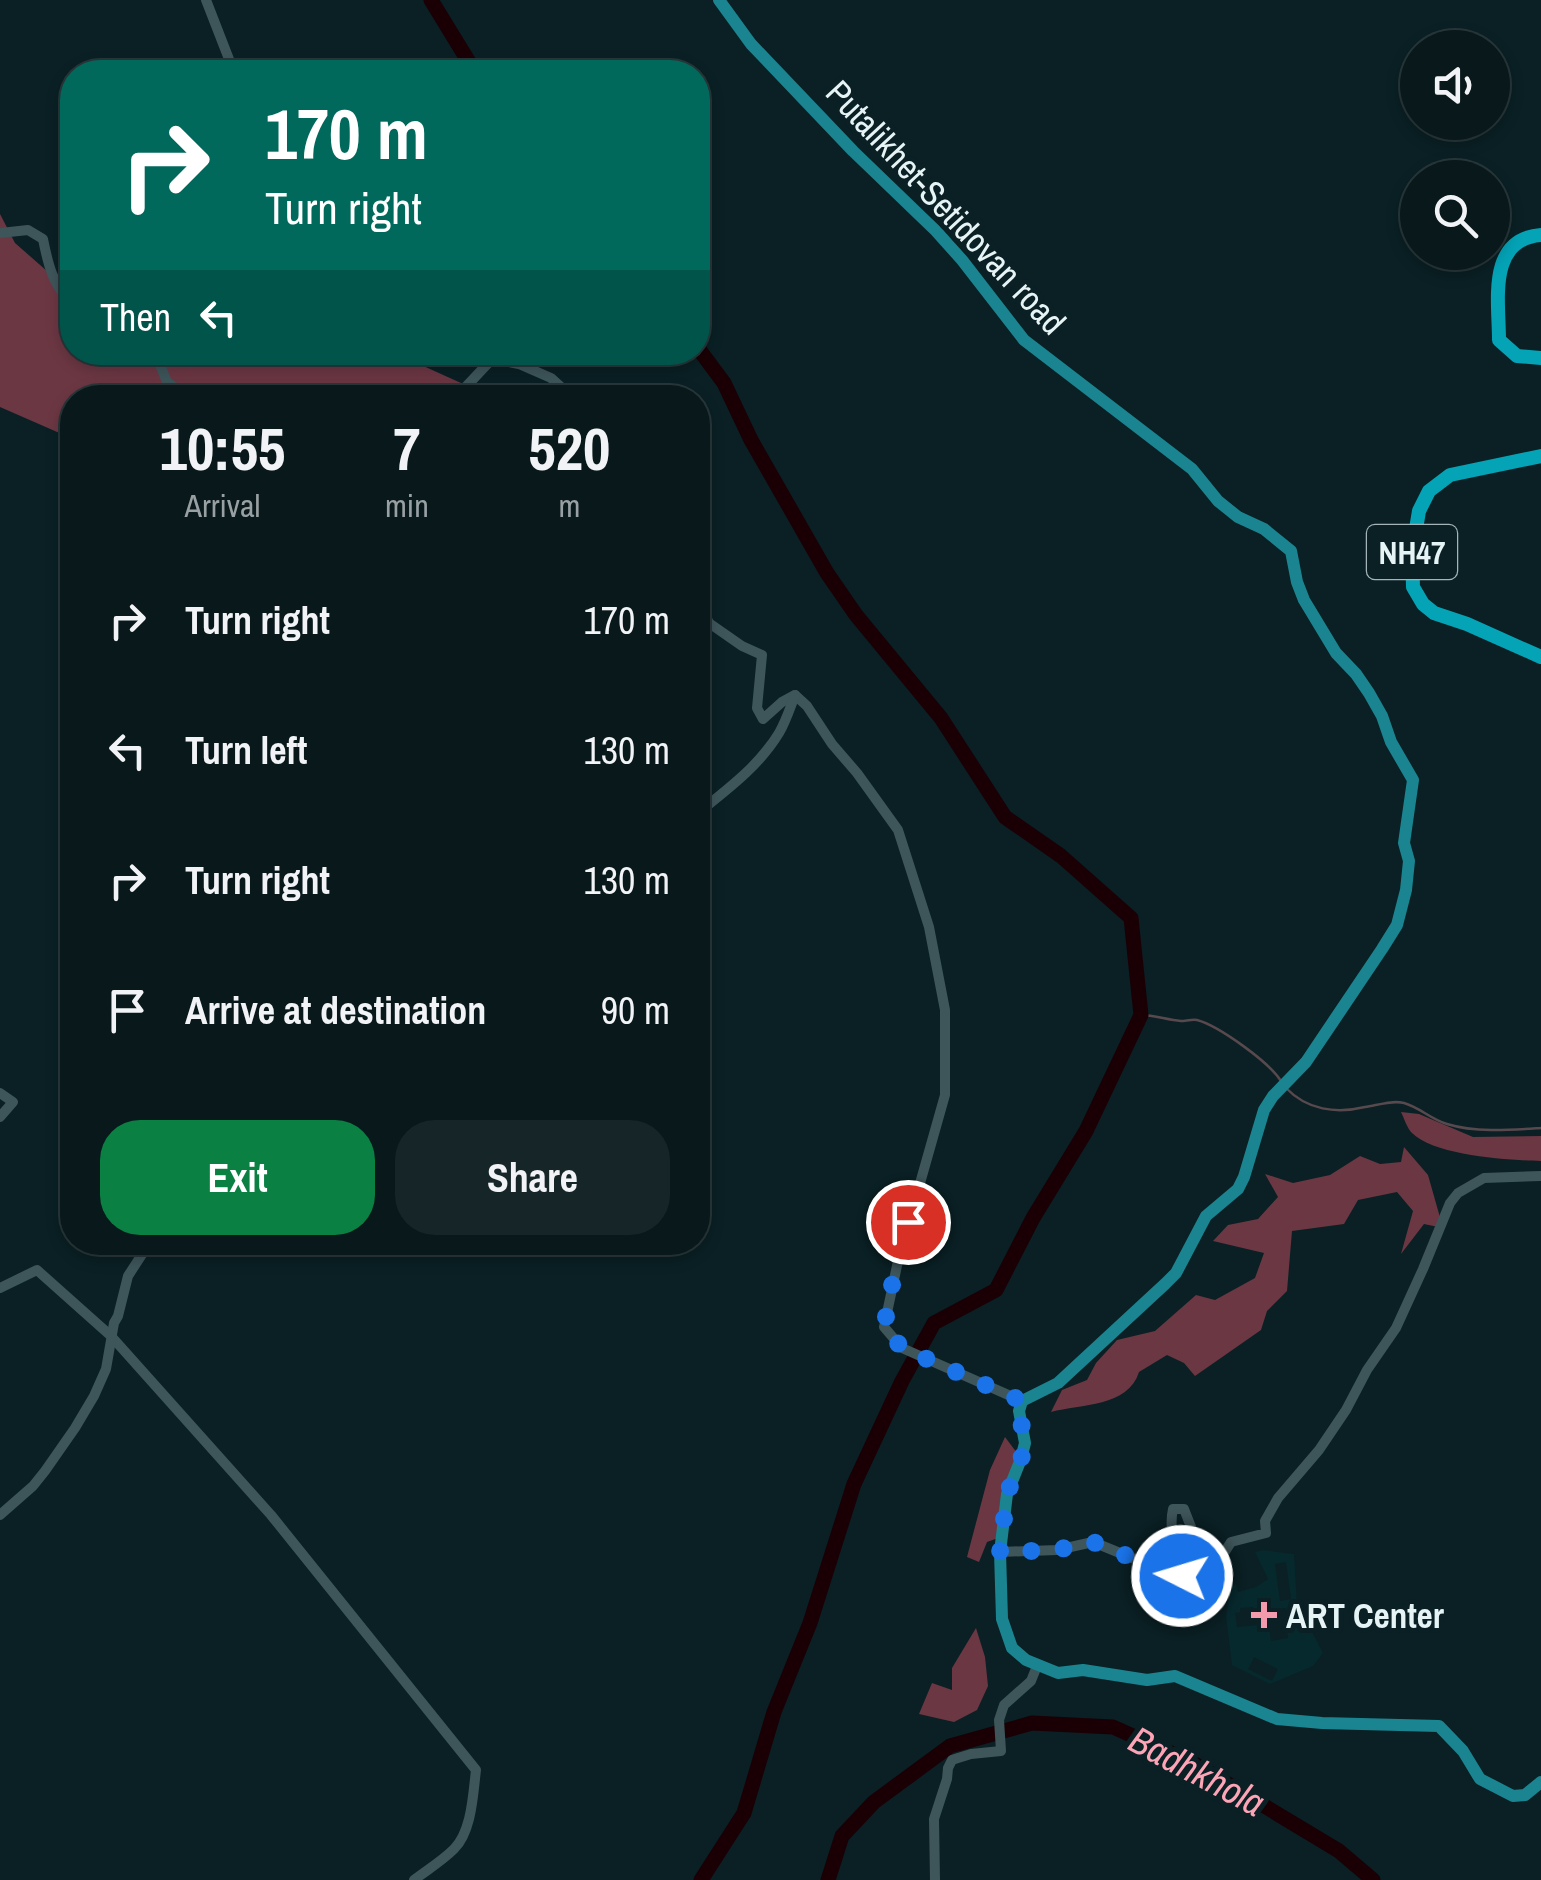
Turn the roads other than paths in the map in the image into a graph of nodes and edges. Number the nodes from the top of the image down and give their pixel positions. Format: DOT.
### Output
graph roads {
  1 [pos="206,0"];
  2 [pos="719,0"];
  3 [pos="229,60"];
  4 [pos="0,233"];
  5 [pos="1541,235"];
  6 [pos="60,288"];
  7 [pos="1541,358"];
  8 [pos="486,365"];
  9 [pos="521,365"];
  10 [pos="468,385"];
  11 [pos="559,385"];
  12 [pos="1541,456"];
  13 [pos="710,624"];
  14 [pos="1541,656"];
  15 [pos="795,695"];
  16 [pos="710,803"];
  17 [pos="0,1093"];
  18 [pos="0,1118"];
  19 [pos="1541,1176"];
  20 [pos="142,1255"];
  21 [pos="0,1288"];
  22 [pos="111,1336"];
  23 [pos="1018,1400"];
  24 [pos="0,1515"];
  25 [pos="1000,1552"];
  26 [pos="1037,1666"];
  27 [pos="1541,1782"];
  28 [pos="414,1880"];
  29 [pos="935,1880"];
  1 -- 3 [label="street"];
  2 -- 23 [label="main road, Putalikhet-Setidovan road"];
  4 -- 6 [label="street"];
  5 -- 7 [label="highway"];
  8 -- 10 [label="street"];
  9 -- 11 [label="street"];
  12 -- 14 [label="highway, NH47"];
  13 -- 15 [label="street"];
  15 -- 16 [label="street"];
  15 -- 23 [label="street"];
  17 -- 18 [label="street"];
  19 -- 25 [label="street"];
  20 -- 22 [label="street"];
  21 -- 22 [label="street"];
  22 -- 24 [label="street"];
  22 -- 28 [label="street"];
  23 -- 25 [label="main road"];
  25 -- 26 [label="main road"];
  26 -- 27 [label="main road"];
  26 -- 29 [label="street"];
}
